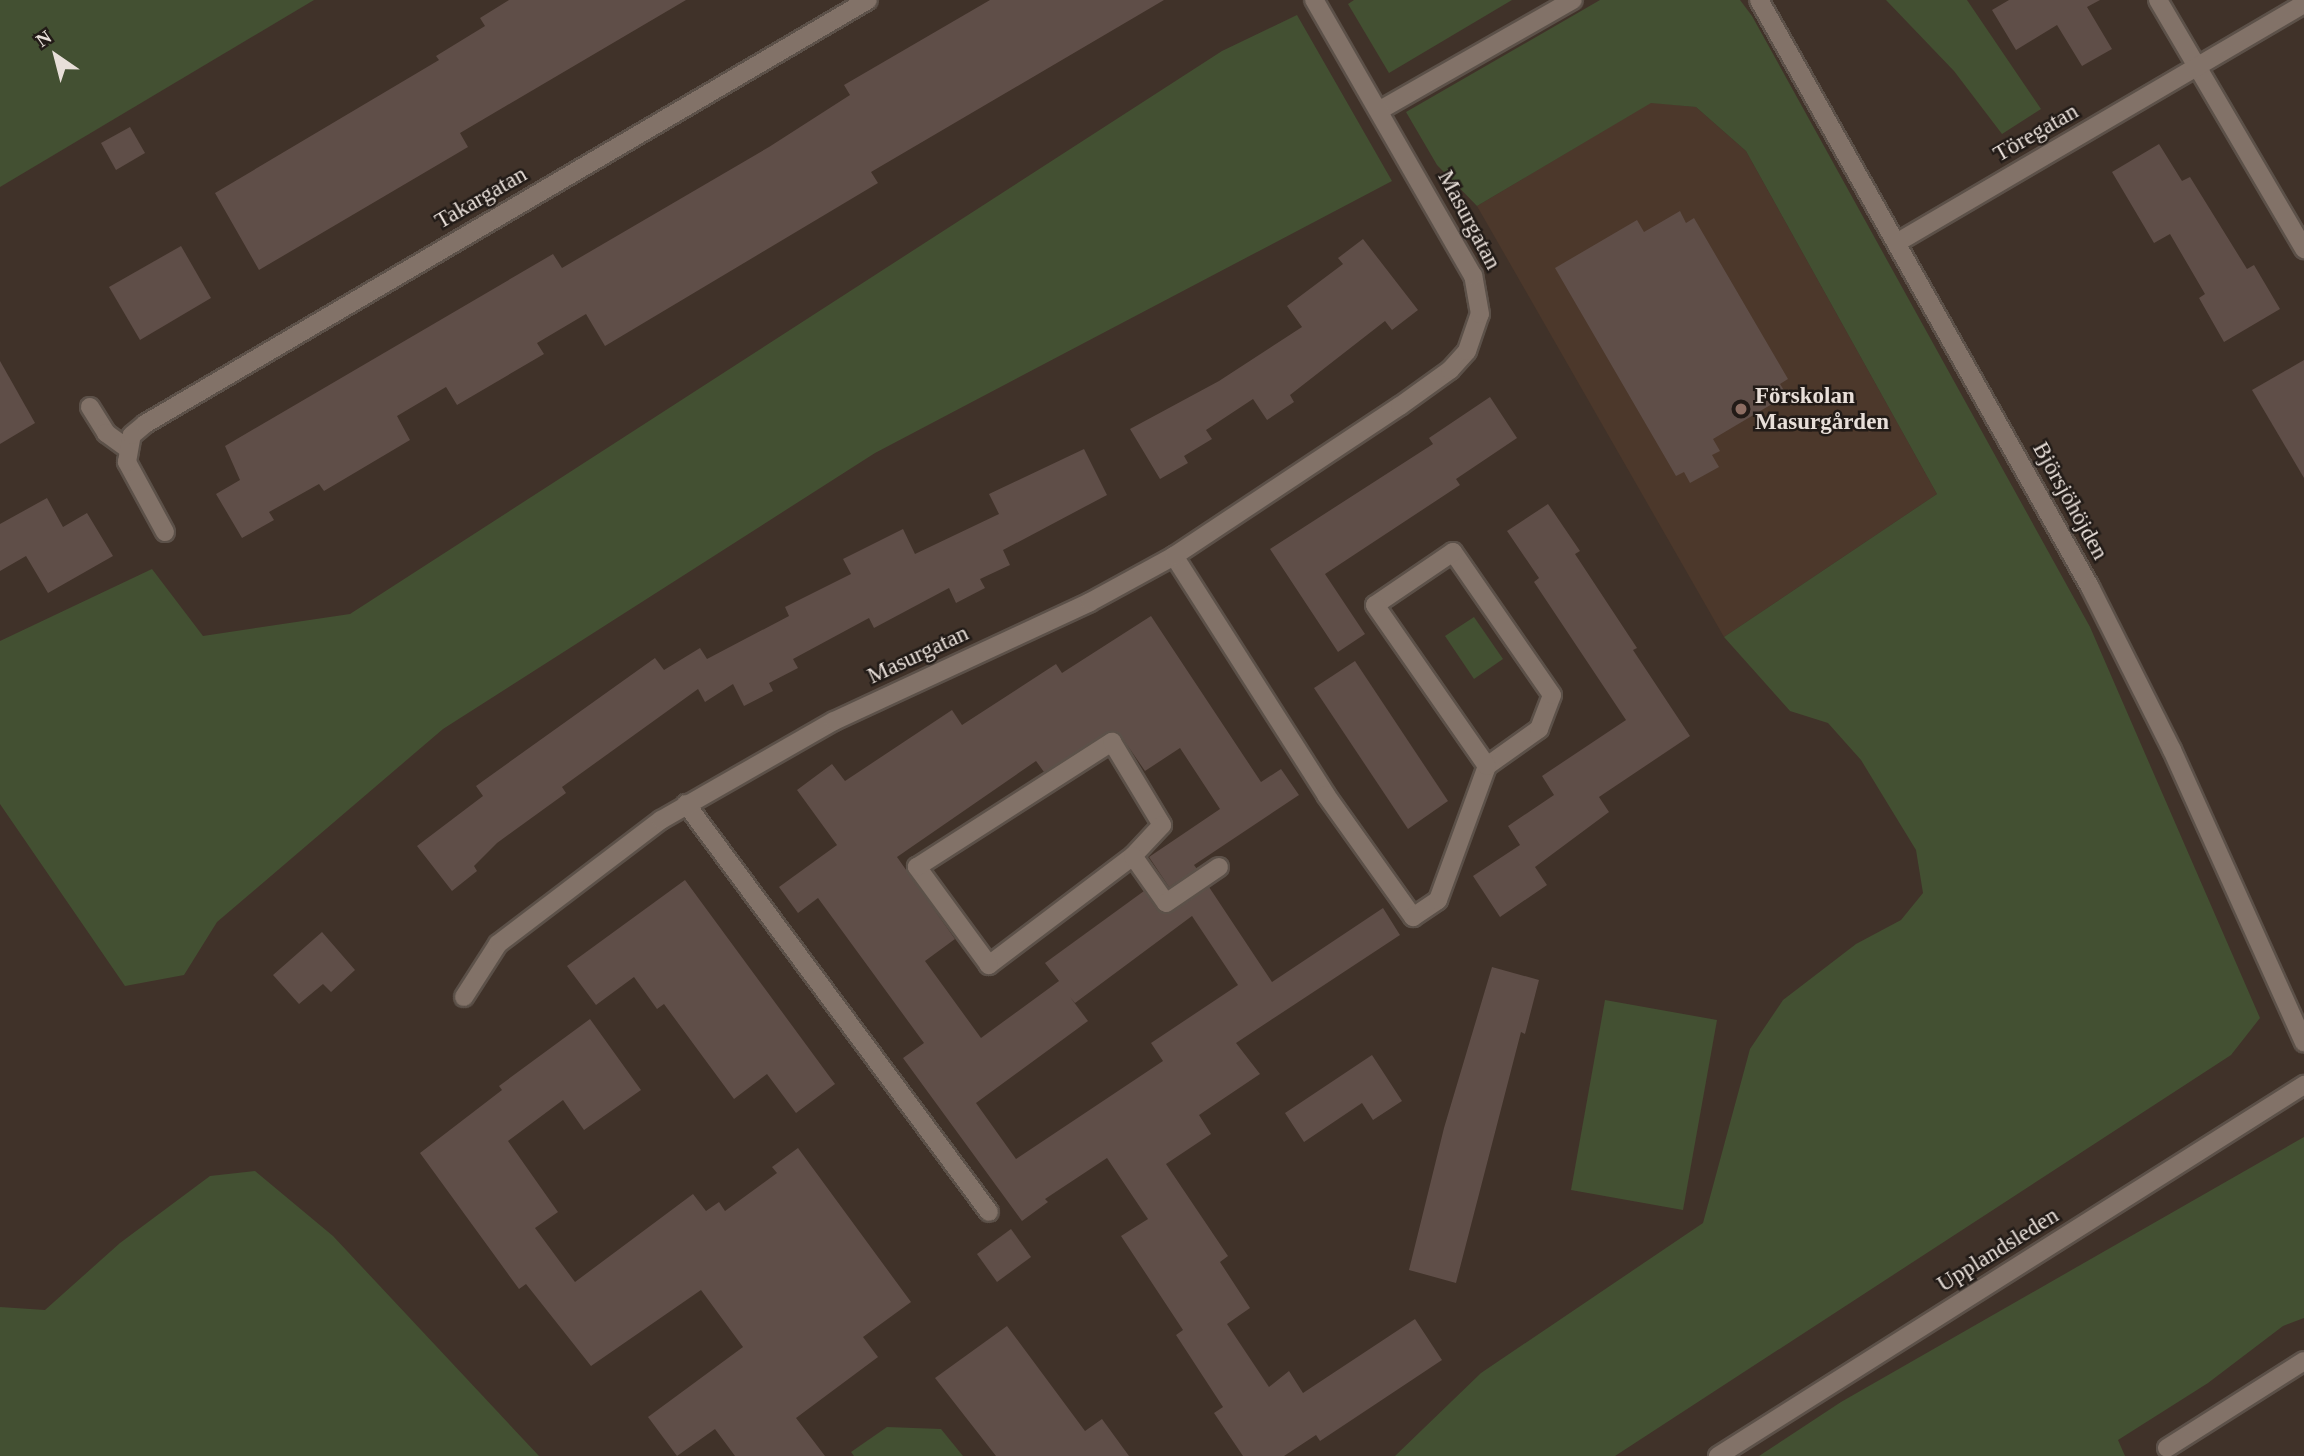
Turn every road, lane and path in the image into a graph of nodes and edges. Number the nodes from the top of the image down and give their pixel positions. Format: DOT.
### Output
graph roads {
  1 [pos="868,0"];
  2 [pos="1314,0"];
  3 [pos="1573,0"];
  4 [pos="1759,0"];
  5 [pos="2158,0"];
  6 [pos="2304,4"];
  7 [pos="2198,67"];
  8 [pos="1380,110"];
  9 [pos="1898,242"];
  10 [pos="2304,249"];
  11 [pos="90,407"];
  12 [pos="127,448"];
  13 [pos="165,532"];
  14 [pos="1174,556"];
  15 [pos="1488,766"];
  16 [pos="686,804"];
  17 [pos="1133,856"];
  18 [pos="1219,867"];
  19 [pos="464,997"];
  20 [pos="2304,1043"];
  21 [pos="2304,1086"];
  22 [pos="989,1212"];
  23 [pos="2304,1361"];
  24 [pos="2167,1448"];
  25 [pos="1718,1456"];
  1 -- 12 [label="street, Takargatan"];
  2 -- 8 [label="street"];
  3 -- 8 [label="street"];
  4 -- 9 [label="street, Björsjöhöjden"];
  5 -- 7 [label="street"];
  6 -- 7 [label="street, Töregatan"];
  7 -- 9 [label="street, Töregatan"];
  7 -- 10 [label="street"];
  8 -- 14 [label="street, Masurgatan"];
  9 -- 20 [label="street, Björsjöhöjden"];
  11 -- 12 [label="street"];
  12 -- 13 [label="street"];
  14 -- 15 [label="street"];
  14 -- 16 [label="street, Masurgatan"];
  15 -- 15 [label="street"];
  16 -- 19 [label="street, Masurgatan"];
  16 -- 22 [label="street"];
  17 -- 17 [label="street"];
  17 -- 18 [label="street"];
  21 -- 25 [label="street, Upplandsleden"];
  23 -- 24 [label="street"];
}
